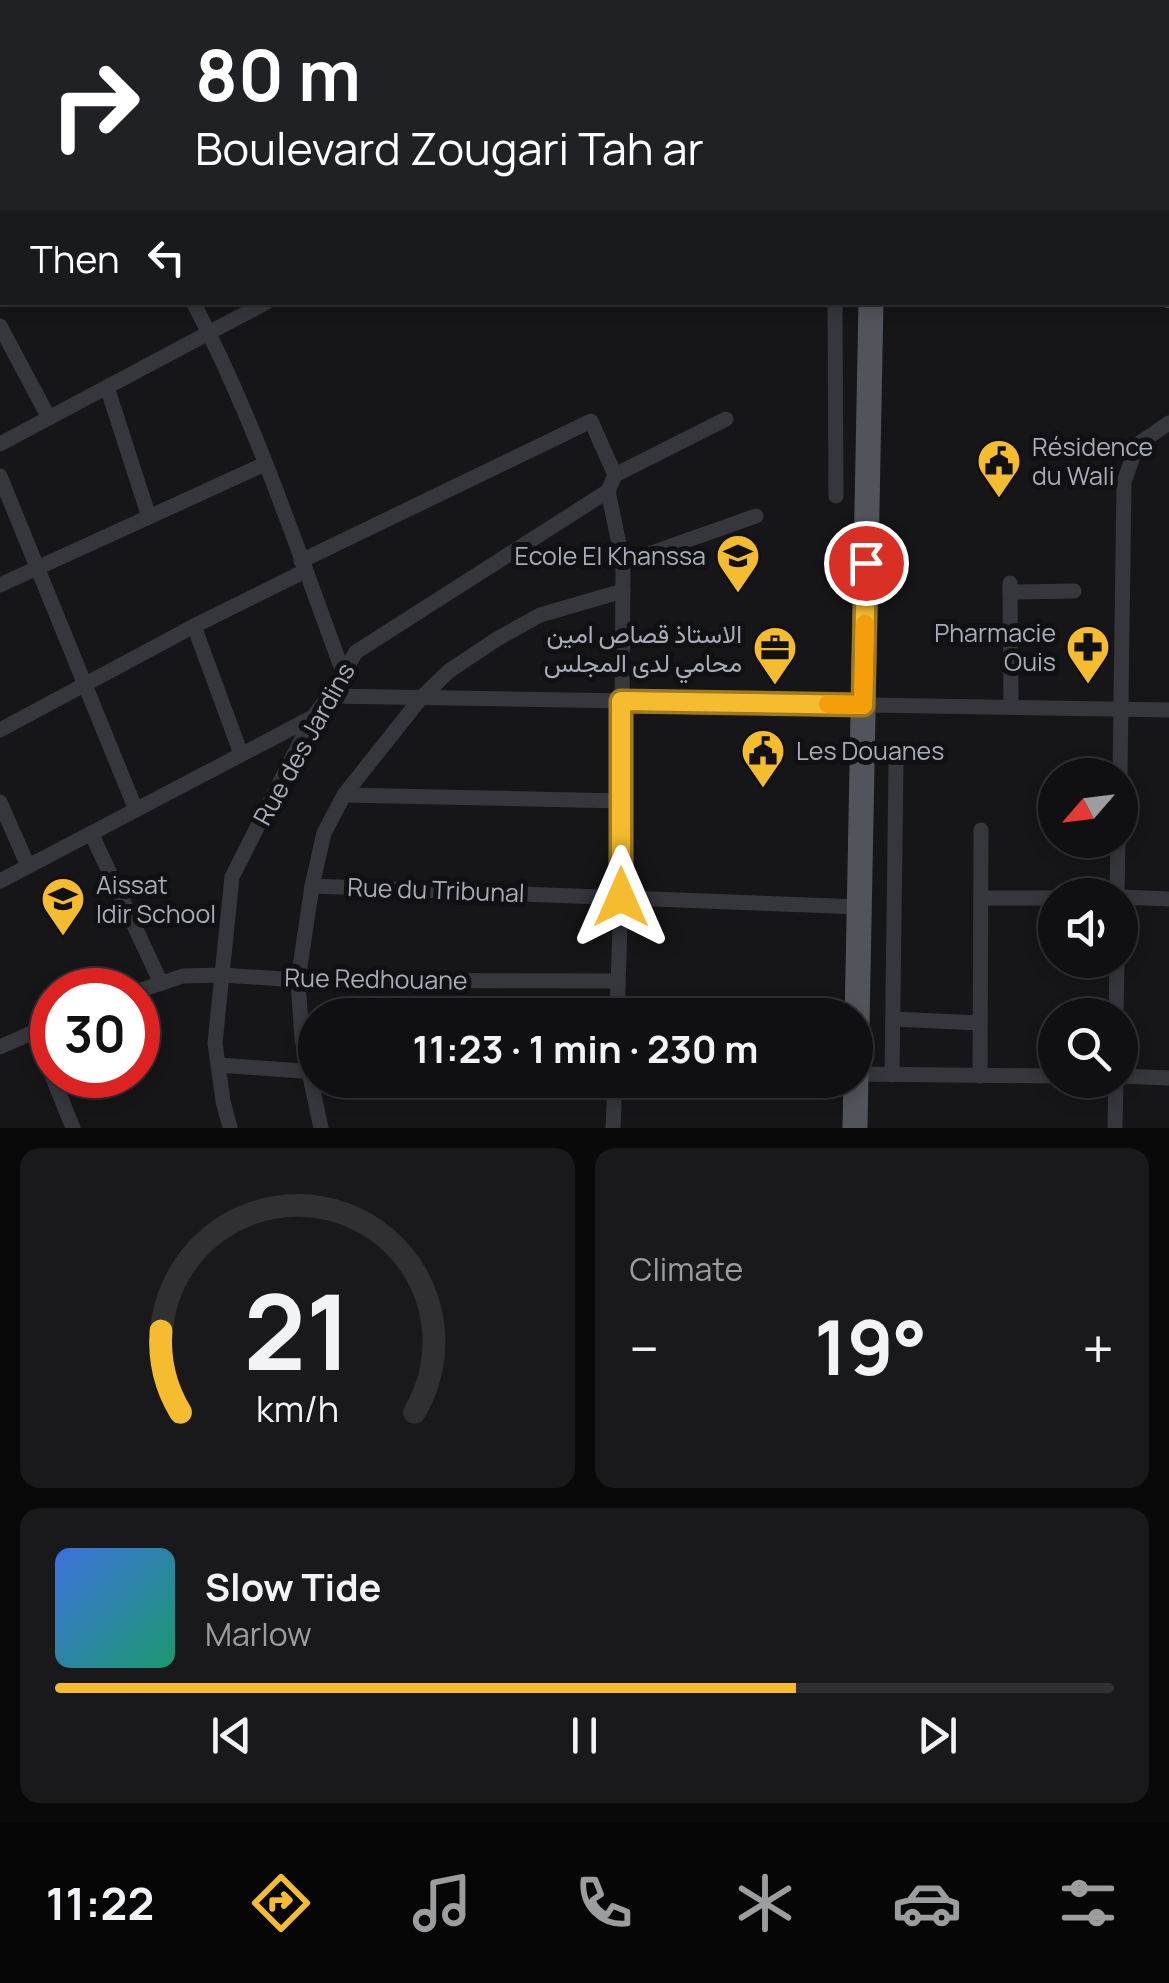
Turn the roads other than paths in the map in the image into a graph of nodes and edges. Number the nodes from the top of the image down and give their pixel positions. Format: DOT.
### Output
graph roads {
  1 [pos="194,305"];
  2 [pos="262,305"];
  3 [pos="834,305"];
  4 [pos="871,305"];
  5 [pos="0,326"];
  6 [pos="209,334"];
  7 [pos="107,387"];
  8 [pos="49,418"];
  9 [pos="726,419"];
  10 [pos="1169,423"];
  11 [pos="0,444"];
  12 [pos="265,464"];
  13 [pos="615,475"];
  14 [pos="0,476"];
  15 [pos="608,491"];
  16 [pos="836,496"];
  17 [pos="756,516"];
  18 [pos="149,517"];
  19 [pos="622,563"];
  20 [pos="303,566"];
  21 [pos="37,569"];
  22 [pos="0,585"];
  23 [pos="622,591"];
  24 [pos="1074,591"];
  25 [pos="194,626"];
  26 [pos="343,672"];
  27 [pos="84,684"];
  28 [pos="329,696"];
  29 [pos="420,698"];
  30 [pos="621,701"];
  31 [pos="863,705"];
  32 [pos="1010,708"];
  33 [pos="1121,709"];
  34 [pos="1169,710"];
  35 [pos="313,717"];
  36 [pos="0,730"];
  37 [pos="242,754"];
  38 [pos="1120,758"];
  39 [pos="896,766"];
  40 [pos="344,795"];
  41 [pos="621,801"];
  42 [pos="0,802"];
  43 [pos="136,810"];
  44 [pos="981,830"];
  45 [pos="91,833"];
  46 [pos="28,866"];
  47 [pos="0,881"];
  48 [pos="312,886"];
  49 [pos="621,897"];
  50 [pos="1138,897"];
  51 [pos="981,898"];
  52 [pos="1038,898"];
  53 [pos="1169,898"];
  54 [pos="860,907"];
  55 [pos="222,975"];
  56 [pos="298,980"];
  57 [pos="618,981"];
  58 [pos="162,982"];
  59 [pos="299,998"];
  60 [pos="618,998"];
  61 [pos="858,998"];
  62 [pos="893,1019"];
  63 [pos="980,1023"];
  64 [pos="30,1034"];
  65 [pos="0,1047"];
  66 [pos="218,1065"];
  67 [pos="298,1071"];
  68 [pos="873,1074"];
  69 [pos="892,1074"];
  70 [pos="980,1076"];
  71 [pos="1038,1076"];
  72 [pos="1138,1078"];
  73 [pos="1169,1078"];
  74 [pos="61,1098"];
  75 [pos="316,1098"];
  76 [pos="614,1098"];
  77 [pos="856,1098"];
  78 [pos="1117,1098"];
  79 [pos="229,1125"];
  80 [pos="73,1128"];
  81 [pos="211,1128"];
  82 [pos="321,1128"];
  83 [pos="613,1128"];
  84 [pos="856,1128"];
  85 [pos="1115,1128"];
  1 -- 6 [label="street"];
  2 -- 6 [label="street"];
  3 -- 16 [label="street"];
  4 -- 31 [label="main road"];
  5 -- 8 [label="street"];
  6 -- 7 [label="street"];
  6 -- 12 [label="street"];
  7 -- 8 [label="street"];
  7 -- 18 [label="street"];
  8 -- 11 [label="street"];
  9 -- 13 [label="street"];
  10 -- 33 [label="street"];
  12 -- 18 [label="street"];
  12 -- 20 [label="street"];
  13 -- 15 [label="street"];
  13 -- 20 [label="street"];
  14 -- 21 [label="street"];
  15 -- 19 [label="street"];
  15 -- 26 [label="street, Rue des Jardins"];
  17 -- 19 [label="street"];
  18 -- 21 [label="street"];
  19 -- 23 [label="street"];
  20 -- 25 [label="street"];
  20 -- 26 [label="street"];
  21 -- 22 [label="street"];
  21 -- 27 [label="street"];
  23 -- 29 [label="street"];
  23 -- 30 [label="street"];
  24 -- 32 [label="street"];
  25 -- 27 [label="street"];
  25 -- 37 [label="street"];
  26 -- 28 [label="street, Rue des Jardins"];
  27 -- 36 [label="street"];
  27 -- 43 [label="street"];
  28 -- 29 [label="street"];
  28 -- 35 [label="street, Rue des Jardins"];
  29 -- 30 [label="street"];
  29 -- 40 [label="street"];
  30 -- 31 [label="street"];
  30 -- 41 [label="street"];
  31 -- 32 [label="street"];
  31 -- 54 [label="main road"];
  32 -- 33 [label="street"];
  33 -- 34 [label="street"];
  33 -- 38 [label="street"];
  35 -- 37 [label="street"];
  35 -- 55 [label="street, Rue des Jardins"];
  37 -- 43 [label="street"];
  39 -- 62 [label="street"];
  40 -- 41 [label="street"];
  40 -- 48 [label="street"];
  41 -- 49 [label="street"];
  42 -- 46 [label="street"];
  43 -- 45 [label="street"];
  44 -- 51 [label="street"];
  45 -- 46 [label="street"];
  45 -- 58 [label="street"];
  46 -- 47 [label="street"];
  48 -- 49 [label="street, Rue du Tribunal"];
  48 -- 56 [label="street"];
  49 -- 54 [label="street, Rue du Tribunal"];
  49 -- 57 [label="street"];
  50 -- 53 [label="street"];
  51 -- 52 [label="street"];
  51 -- 63 [label="street"];
  54 -- 61 [label="main road"];
  55 -- 56 [label="street, Rue Redhouane"];
  55 -- 58 [label="street, Rue Redhouane"];
  55 -- 66 [label="street, Rue des Jardins"];
  56 -- 57 [label="street, Rue Redhouane"];
  56 -- 59 [label="street"];
  57 -- 60 [label="street"];
  62 -- 63 [label="street"];
  62 -- 69 [label="street"];
  63 -- 70 [label="street"];
  64 -- 65 [label="street"];
  66 -- 67 [label="street"];
  66 -- 79 [label="street, Rue des Jardins"];
  68 -- 69 [label="street"];
  69 -- 70 [label="street"];
  70 -- 71 [label="street"];
  72 -- 73 [label="street"];
  74 -- 80 [label="street"];
  75 -- 82 [label="street"];
  76 -- 83 [label="street"];
  77 -- 84 [label="main road"];
  78 -- 85 [label="street"];
  79 -- 81 [label="street"];
}
